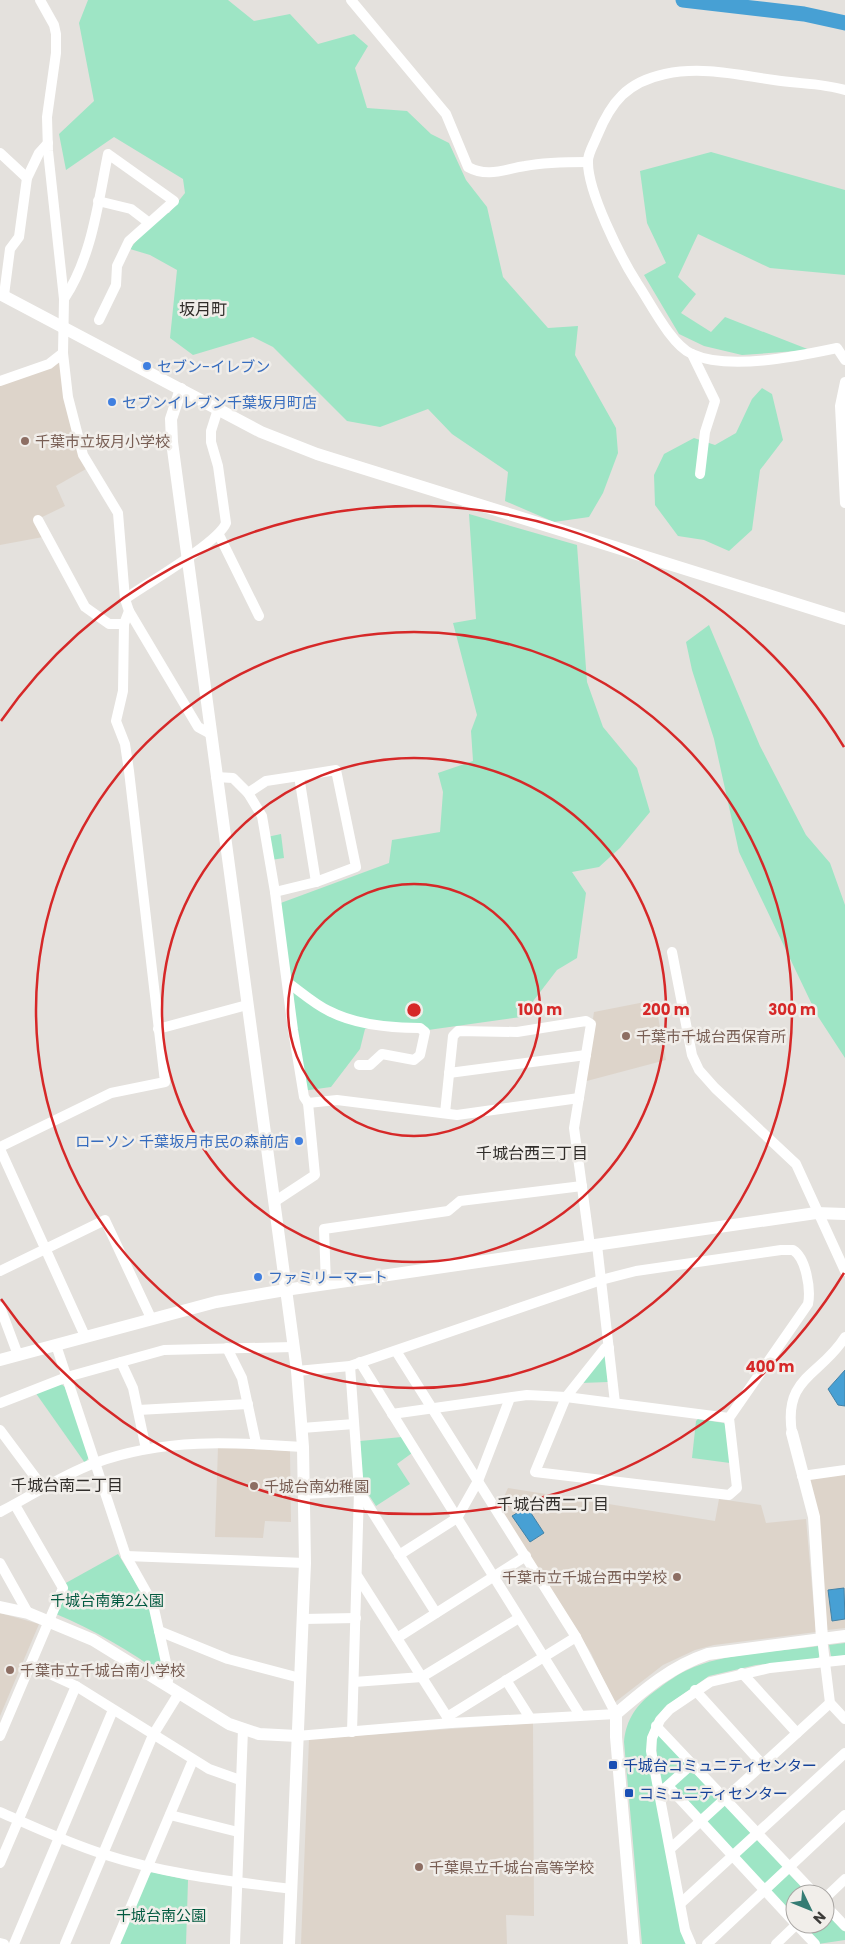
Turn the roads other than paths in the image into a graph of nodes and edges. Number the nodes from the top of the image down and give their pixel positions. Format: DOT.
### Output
graph roads {
  1 [pos="40,0"];
  2 [pos="351,0"];
  3 [pos="845,90"];
  4 [pos="48,143"];
  5 [pos="0,153"];
  6 [pos="588,162"];
  7 [pos="28,178"];
  8 [pos="98,200"];
  9 [pos="148,222"];
  10 [pos="2,294"];
  11 [pos="64,299"];
  12 [pos="99,320"];
  13 [pos="62,326"];
  14 [pos="63,353"];
  15 [pos="692,354"];
  16 [pos="845,360"];
  17 [pos="0,382"];
  18 [pos="845,382"];
  19 [pos="181,389"];
  20 [pos="218,409"];
  21 [pos="700,474"];
  22 [pos="844,480"];
  23 [pos="845,503"];
  24 [pos="38,520"];
  25 [pos="219,535"];
  26 [pos="186,557"];
  27 [pos="125,599"];
  28 [pos="129,612"];
  29 [pos="259,616"];
  30 [pos="845,619"];
  31 [pos="124,624"];
  32 [pos="210,734"];
  33 [pos="299,776"];
  34 [pos="216,777"];
  35 [pos="248,793"];
  36 [pos="316,882"];
  37 [pos="275,892"];
  38 [pos="672,952"];
  39 [pos="287,982"];
  40 [pos="247,1005"];
  41 [pos="158,1028"];
  42 [pos="586,1055"];
  43 [pos="360,1065"];
  44 [pos="450,1073"];
  45 [pos="579,1098"];
  46 [pos="308,1103"];
  47 [pos="445,1113"];
  48 [pos="0,1149"];
  49 [pos="582,1186"];
  50 [pos="274,1202"];
  51 [pos="816,1213"];
  52 [pos="845,1214"];
  53 [pos="594,1245"];
  54 [pos="44,1248"];
  55 [pos="0,1271"];
  56 [pos="845,1271"];
  57 [pos="601,1280"];
  58 [pos="326,1284"];
  59 [pos="285,1290"];
  60 [pos="0,1307"];
  61 [pos="151,1318"];
  62 [pos="85,1336"];
  63 [pos="845,1336"];
  64 [pos="56,1345"];
  65 [pos="293,1347"];
  66 [pos="227,1348"];
  67 [pos="609,1348"];
  68 [pos="396,1351"];
  69 [pos="18,1355"];
  70 [pos="0,1360"];
  71 [pos="121,1362"];
  72 [pos="355,1364"];
  73 [pos="297,1371"];
  74 [pos="67,1377"];
  75 [pos="566,1397"];
  76 [pos="510,1398"];
  77 [pos="0,1403"];
  78 [pos="615,1403"];
  79 [pos="248,1404"];
  80 [pos="430,1408"];
  81 [pos="138,1410"];
  82 [pos="392,1414"];
  83 [pos="729,1418"];
  84 [pos="354,1424"];
  85 [pos="302,1428"];
  86 [pos="0,1430"];
  87 [pos="792,1434"];
  88 [pos="256,1444"];
  89 [pos="303,1447"];
  90 [pos="146,1449"];
  91 [pos="95,1463"];
  92 [pos="845,1470"];
  93 [pos="802,1476"];
  94 [pos="478,1481"];
  95 [pos="44,1489"];
  96 [pos="359,1491"];
  97 [pos="304,1494"];
  98 [pos="14,1505"];
  99 [pos="0,1512"];
  100 [pos="457,1518"];
  101 [pos="399,1554"];
  102 [pos="126,1556"];
  103 [pos="526,1556"];
  104 [pos="305,1563"];
  105 [pos="0,1564"];
  106 [pos="358,1577"];
  107 [pos="494,1577"];
  108 [pos="0,1607"];
  109 [pos="436,1613"];
  110 [pos="28,1614"];
  111 [pos="356,1618"];
  112 [pos="519,1618"];
  113 [pos="303,1619"];
  114 [pos="49,1621"];
  115 [pos="159,1632"];
  116 [pos="845,1636"];
  117 [pos="576,1637"];
  118 [pos="396,1638"];
  119 [pos="822,1638"];
  120 [pos="544,1657"];
  121 [pos="845,1660"];
  122 [pos="825,1663"];
  123 [pos="30,1665"];
  124 [pos="742,1674"];
  125 [pos="422,1677"];
  126 [pos="300,1678"];
  127 [pos="506,1680"];
  128 [pos="354,1682"];
  129 [pos="167,1685"];
  130 [pos="76,1686"];
  131 [pos="695,1690"];
  132 [pos="179,1693"];
  133 [pos="830,1703"];
  134 [pos="113,1710"];
  135 [pos="616,1714"];
  136 [pos="580,1715"];
  137 [pos="530,1718"];
  138 [pos="845,1719"];
  139 [pos="449,1720"];
  140 [pos="656,1726"];
  141 [pos="243,1729"];
  142 [pos="352,1732"];
  143 [pos="797,1733"];
  144 [pos="153,1734"];
  145 [pos="0,1736"];
  146 [pos="297,1736"];
  147 [pos="845,1753"];
  148 [pos="193,1760"];
  149 [pos="692,1764"];
  150 [pos="762,1764"];
  151 [pos="240,1780"];
  152 [pos="668,1786"];
  153 [pos="659,1795"];
  154 [pos="725,1798"];
  155 [pos="0,1812"];
  156 [pos="170,1815"];
  157 [pos="845,1815"];
  158 [pos="18,1820"];
  159 [pos="701,1821"];
  160 [pos="238,1832"];
  161 [pos="757,1833"];
  162 [pos="59,1838"];
  163 [pos="670,1849"];
  164 [pos="103,1854"];
  165 [pos="733,1855"];
  166 [pos="0,1863"];
  167 [pos="148,1867"];
  168 [pos="790,1867"];
  169 [pos="845,1879"];
  170 [pos="237,1882"];
  171 [pos="806,1884"];
  172 [pos="835,1888"];
  173 [pos="291,1889"];
  174 [pos="765,1890"];
  175 [pos="681,1903"];
  176 [pos="785,1912"];
  177 [pos="835,1916"];
  178 [pos="845,1926"];
  179 [pos="786,1934"];
  180 [pos="806,1934"];
  181 [pos="14,1944"];
  182 [pos="65,1944"];
  183 [pos="115,1944"];
  184 [pos="235,1944"];
  185 [pos="289,1944"];
  186 [pos="634,1944"];
  187 [pos="691,1944"];
  188 [pos="707,1944"];
  189 [pos="776,1944"];
  190 [pos="815,1944"];
  1 -- 4 [label="street"];
  2 -- 6 [label="street"];
  3 -- 6 [label="street"];
  4 -- 7 [label="street"];
  4 -- 11 [label="street"];
  5 -- 7 [label="street"];
  6 -- 15 [label="street"];
  7 -- 10 [label="street"];
  8 -- 9 [label="street"];
  8 -- 9 [label="street"];
  8 -- 11 [label="street"];
  9 -- 12 [label="street"];
  10 -- 13 [label="street"];
  11 -- 13 [label="street"];
  13 -- 14 [label="street"];
  13 -- 19 [label="street"];
  14 -- 17 [label="street"];
  14 -- 27 [label="street"];
  15 -- 16 [label="street"];
  15 -- 21 [label="street"];
  18 -- 22 [label="street"];
  19 -- 20 [label="street"];
  19 -- 26 [label="street"];
  20 -- 25 [label="street"];
  20 -- 30 [label="street"];
  22 -- 23 [label="street"];
  24 -- 31 [label="street"];
  25 -- 26 [label="street"];
  25 -- 29 [label="street"];
  26 -- 27 [label="street"];
  26 -- 32 [label="street"];
  27 -- 28 [label="street"];
  28 -- 31 [label="street"];
  28 -- 32 [label="street"];
  31 -- 41 [label="street"];
  32 -- 34 [label="street"];
  33 -- 35 [label="street"];
  33 -- 36 [label="street"];
  33 -- 36 [label="street"];
  34 -- 35 [label="street"];
  34 -- 40 [label="street"];
  35 -- 37 [label="street"];
  36 -- 37 [label="street"];
  37 -- 39 [label="street"];
  38 -- 51 [label="street"];
  39 -- 43 [label="street"];
  39 -- 46 [label="street"];
  40 -- 41 [label="street"];
  40 -- 50 [label="street"];
  41 -- 48 [label="street"];
  42 -- 44 [label="street"];
  42 -- 44 [label="street"];
  42 -- 45 [label="street"];
  44 -- 47 [label="street"];
  45 -- 47 [label="street"];
  45 -- 49 [label="street"];
  46 -- 47 [label="street"];
  46 -- 50 [label="street"];
  48 -- 54 [label="street"];
  49 -- 53 [label="street"];
  49 -- 58 [label="street"];
  50 -- 59 [label="street"];
  51 -- 52 [label="street"];
  51 -- 53 [label="street"];
  51 -- 56 [label="street"];
  53 -- 57 [label="street"];
  53 -- 58 [label="street"];
  54 -- 55 [label="street"];
  54 -- 61 [label="street"];
  54 -- 62 [label="street"];
  57 -- 67 [label="street"];
  57 -- 68 [label="street"];
  57 -- 83 [label="street"];
  58 -- 59 [label="street"];
  59 -- 61 [label="street"];
  59 -- 65 [label="street"];
  60 -- 69 [label="street"];
  61 -- 62 [label="street"];
  62 -- 64 [label="street"];
  63 -- 87 [label="street"];
  64 -- 69 [label="street"];
  64 -- 74 [label="street"];
  65 -- 66 [label="street"];
  65 -- 73 [label="street"];
  66 -- 71 [label="street"];
  66 -- 79 [label="street"];
  67 -- 75 [label="street"];
  67 -- 78 [label="street"];
  68 -- 72 [label="street"];
  68 -- 80 [label="street"];
  69 -- 70 [label="street"];
  71 -- 74 [label="street"];
  71 -- 81 [label="street"];
  72 -- 73 [label="street"];
  72 -- 82 [label="street"];
  72 -- 84 [label="street"];
  73 -- 85 [label="street"];
  74 -- 77 [label="street"];
  74 -- 91 [label="street"];
  75 -- 76 [label="street"];
  75 -- 78 [label="street"];
  75 -- 83 [label="street"];
  76 -- 80 [label="street"];
  76 -- 94 [label="street"];
  78 -- 83 [label="street"];
  79 -- 81 [label="street"];
  79 -- 88 [label="street"];
  80 -- 82 [label="street"];
  80 -- 94 [label="street"];
  81 -- 90 [label="street"];
  82 -- 100 [label="street"];
  84 -- 85 [label="street"];
  84 -- 96 [label="street"];
  85 -- 89 [label="street"];
  86 -- 95 [label="street"];
  87 -- 93 [label="street"];
  88 -- 89 [label="street"];
  88 -- 90 [label="street"];
  89 -- 97 [label="street"];
  90 -- 91 [label="street"];
  91 -- 95 [label="street"];
  91 -- 102 [label="street"];
  92 -- 93 [label="street"];
  93 -- 119 [label="street"];
  94 -- 100 [label="street"];
  94 -- 103 [label="street"];
  95 -- 98 [label="street"];
  96 -- 97 [label="street"];
  96 -- 101 [label="street"];
  96 -- 106 [label="street"];
  97 -- 104 [label="street"];
  98 -- 99 [label="street"];
  98 -- 114 [label="street"];
  100 -- 101 [label="street"];
  100 -- 107 [label="street"];
  101 -- 109 [label="street"];
  102 -- 104 [label="street"];
  102 -- 115 [label="street"];
  103 -- 107 [label="street"];
  103 -- 117 [label="street"];
  104 -- 113 [label="street"];
  105 -- 110 [label="street"];
  106 -- 111 [label="street"];
  106 -- 118 [label="street"];
  107 -- 109 [label="street"];
  107 -- 112 [label="street"];
  108 -- 110 [label="street"];
  109 -- 118 [label="street"];
  110 -- 114 [label="street"];
  111 -- 113 [label="street"];
  111 -- 128 [label="street"];
  112 -- 120 [label="street"];
  112 -- 125 [label="street"];
  113 -- 126 [label="street"];
  114 -- 123 [label="street"];
  114 -- 129 [label="street"];
  115 -- 126 [label="street"];
  115 -- 129 [label="street"];
  116 -- 119 [label="street"];
  117 -- 120 [label="street"];
  117 -- 135 [label="street"];
  118 -- 125 [label="street"];
  119 -- 122 [label="street"];
  119 -- 135 [label="street"];
  120 -- 127 [label="street"];
  120 -- 136 [label="street"];
  121 -- 122 [label="street"];
  122 -- 124 [label="street"];
  122 -- 133 [label="street"];
  123 -- 130 [label="street"];
  123 -- 145 [label="street"];
  124 -- 131 [label="street"];
  124 -- 143 [label="street"];
  125 -- 128 [label="street"];
  125 -- 139 [label="street"];
  126 -- 146 [label="street"];
  127 -- 137 [label="street"];
  127 -- 139 [label="street"];
  128 -- 142 [label="street"];
  129 -- 132 [label="street"];
  130 -- 134 [label="street"];
  130 -- 158 [label="street"];
  131 -- 140 [label="street"];
  131 -- 150 [label="street"];
  132 -- 141 [label="street"];
  132 -- 144 [label="street"];
  133 -- 138 [label="street"];
  133 -- 143 [label="street"];
  134 -- 144 [label="street"];
  134 -- 162 [label="street"];
  135 -- 136 [label="street"];
  135 -- 186 [label="street"];
  136 -- 137 [label="street"];
  137 -- 139 [label="street"];
  139 -- 142 [label="street"];
  140 -- 149 [label="street"];
  140 -- 153 [label="street"];
  141 -- 146 [label="street"];
  141 -- 151 [label="street"];
  142 -- 146 [label="street"];
  143 -- 150 [label="street"];
  144 -- 148 [label="street"];
  144 -- 164 [label="street"];
  146 -- 173 [label="street"];
  147 -- 161 [label="street"];
  148 -- 151 [label="street"];
  148 -- 156 [label="street"];
  149 -- 152 [label="street"];
  149 -- 154 [label="street"];
  150 -- 154 [label="street"];
  151 -- 160 [label="street"];
  152 -- 153 [label="street"];
  152 -- 159 [label="street"];
  153 -- 163 [label="street"];
  154 -- 159 [label="street"];
  154 -- 161 [label="street"];
  155 -- 158 [label="street"];
  156 -- 160 [label="street"];
  156 -- 167 [label="street"];
  157 -- 168 [label="street"];
  158 -- 162 [label="street"];
  158 -- 166 [label="street"];
  159 -- 163 [label="street"];
  159 -- 165 [label="street"];
  160 -- 170 [label="street"];
  161 -- 165 [label="street"];
  161 -- 168 [label="street"];
  162 -- 164 [label="street"];
  162 -- 181 [label="street"];
  163 -- 175 [label="street"];
  164 -- 167 [label="street"];
  164 -- 182 [label="street"];
  165 -- 174 [label="street"];
  165 -- 175 [label="street"];
  167 -- 170 [label="street"];
  167 -- 183 [label="street"];
  168 -- 171 [label="street"];
  168 -- 174 [label="street"];
  169 -- 172 [label="street"];
  170 -- 173 [label="street"];
  170 -- 184 [label="street"];
  173 -- 185 [label="street"];
  174 -- 176 [label="street"];
  174 -- 188 [label="street"];
  175 -- 187 [label="street"];
  177 -- 178 [label="street"];
  179 -- 189 [label="street"];
  180 -- 190 [label="street"];
}
